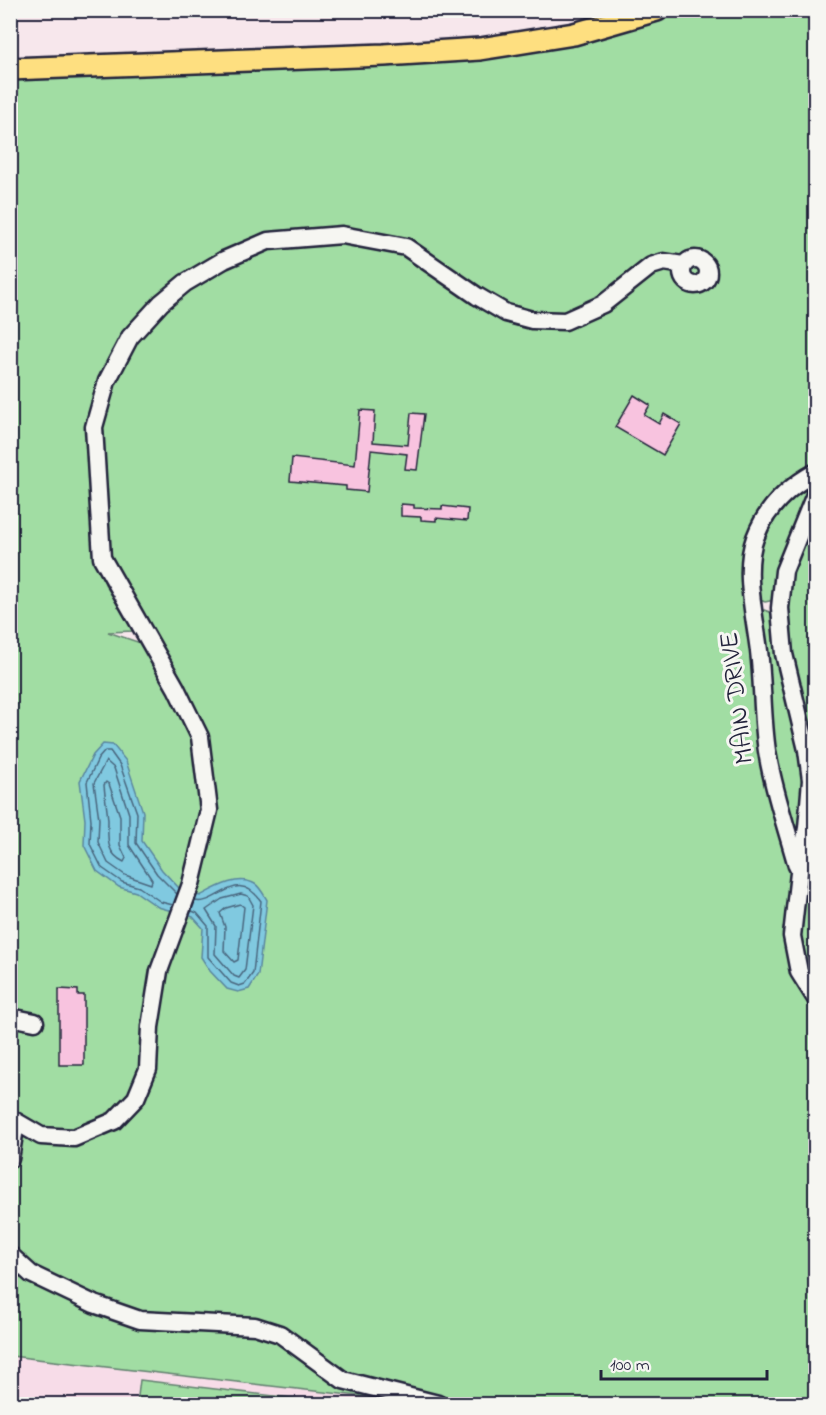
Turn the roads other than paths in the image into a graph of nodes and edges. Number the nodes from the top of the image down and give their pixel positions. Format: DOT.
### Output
graph roads {
  1 [pos="657,10"];
  2 [pos="10,69"];
  3 [pos="683,265"];
  4 [pos="816,472"];
  5 [pos="816,492"];
  6 [pos="752,605"];
  7 [pos="780,608"];
  8 [pos="799,873"];
  9 [pos="816,999"];
  10 [pos="10,1017"];
  11 [pos="35,1022"];
  12 [pos="14,1120"];
  13 [pos="10,1159"];
  14 [pos="10,1255"];
  15 [pos="438,1404"];
  1 -- 2 [label="main road"];
  3 -- 12 [label="street"];
  4 -- 6 [label="street, MAIN DRIVE"];
  5 -- 7 [label="street, MAIN DRIVE"];
  6 -- 7 [label="street"];
  6 -- 8 [label="street, MAIN DRIVE"];
  7 -- 8 [label="street, MAIN DRIVE"];
  8 -- 9 [label="street"];
  10 -- 11 [label="street"];
  12 -- 13 [label="street"];
  14 -- 15 [label="street"];
}
